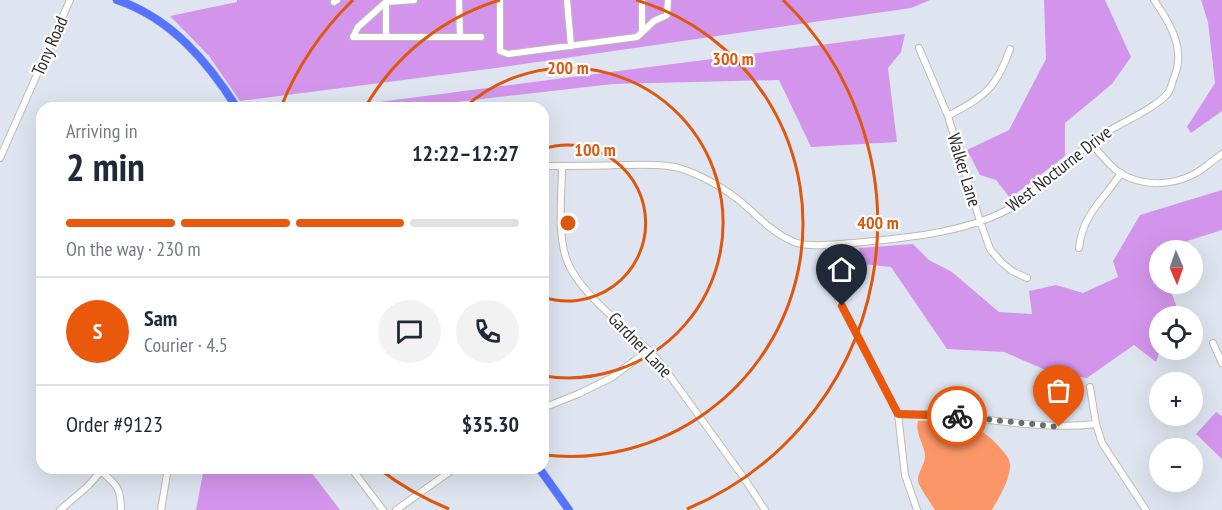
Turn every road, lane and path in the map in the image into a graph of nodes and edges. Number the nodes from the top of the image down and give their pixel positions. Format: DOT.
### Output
graph roads {
  1 [pos="70,0"];
  2 [pos="117,0"];
  3 [pos="414,0"];
  4 [pos="459,0"];
  5 [pos="500,0"];
  6 [pos="567,0"];
  7 [pos="642,0"];
  8 [pos="668,0"];
  9 [pos="1154,0"];
  10 [pos="130,2"];
  11 [pos="386,2"];
  12 [pos="642,32"];
  13 [pos="386,37"];
  14 [pos="460,37"];
  15 [pos="481,37"];
  16 [pos="571,46"];
  17 [pos="919,48"];
  18 [pos="1010,49"];
  19 [pos="233,102"];
  20 [pos="948,116"];
  21 [pos="1091,144"];
  22 [pos="1222,154"];
  23 [pos="0,158"];
  24 [pos="549,166"];
  25 [pos="562,166"];
  26 [pos="1121,173"];
  27 [pos="980,221"];
  28 [pos="829,244"];
  29 [pos="1079,248"];
  30 [pos="1027,278"];
  31 [pos="1213,343"];
  32 [pos="650,350"];
  33 [pos="1222,363"];
  34 [pos="1090,387"];
  35 [pos="549,406"];
  36 [pos="898,414"];
  37 [pos="1096,424"];
  38 [pos="98,474"];
  39 [pos="107,474"];
  40 [pos="167,474"];
  41 [pos="356,474"];
  42 [pos="544,474"];
  43 [pos="446,475"];
  44 [pos="60,510"];
  45 [pos="122,510"];
  46 [pos="161,510"];
  47 [pos="383,510"];
  48 [pos="396,510"];
  49 [pos="569,510"];
  50 [pos="765,510"];
  51 [pos="917,510"];
  52 [pos="1146,510"];
  1 -- 23 [label="street, Tony Road"];
  2 -- 10 [label="main road"];
  3 -- 11 [label="street"];
  4 -- 14 [label="street"];
  5 -- 16 [label="street"];
  6 -- 16 [label="street"];
  7 -- 12 [label="street"];
  8 -- 12 [label="street"];
  9 -- 21 [label="street, West Nocturne Drive"];
  10 -- 19 [label="main road"];
  11 -- 13 [label="street"];
  11 -- 13 [label="street"];
  12 -- 16 [label="street"];
  13 -- 14 [label="street"];
  14 -- 15 [label="street"];
  17 -- 20 [label="street, Walker Lane"];
  18 -- 20 [label="street"];
  20 -- 27 [label="street, Walker Lane"];
  21 -- 26 [label="street"];
  21 -- 27 [label="street, West Nocturne Drive"];
  22 -- 26 [label="street"];
  24 -- 25 [label="street, West Nocturne Drive"];
  25 -- 28 [label="street, West Nocturne Drive"];
  25 -- 32 [label="street, Gardner Lane"];
  26 -- 29 [label="street"];
  27 -- 28 [label="street, West Nocturne Drive"];
  27 -- 30 [label="street, Walker Lane"];
  28 -- 36 [label="street"];
  31 -- 33 [label="street"];
  32 -- 35 [label="street"];
  32 -- 50 [label="street, Gardner Lane"];
  34 -- 37 [label="street"];
  36 -- 37 [label="street"];
  36 -- 51 [label="street"];
  37 -- 52 [label="street"];
  38 -- 44 [label="street"];
  39 -- 45 [label="street"];
  40 -- 46 [label="street"];
  41 -- 47 [label="street"];
  42 -- 49 [label="main road"];
  43 -- 48 [label="street"];
}
